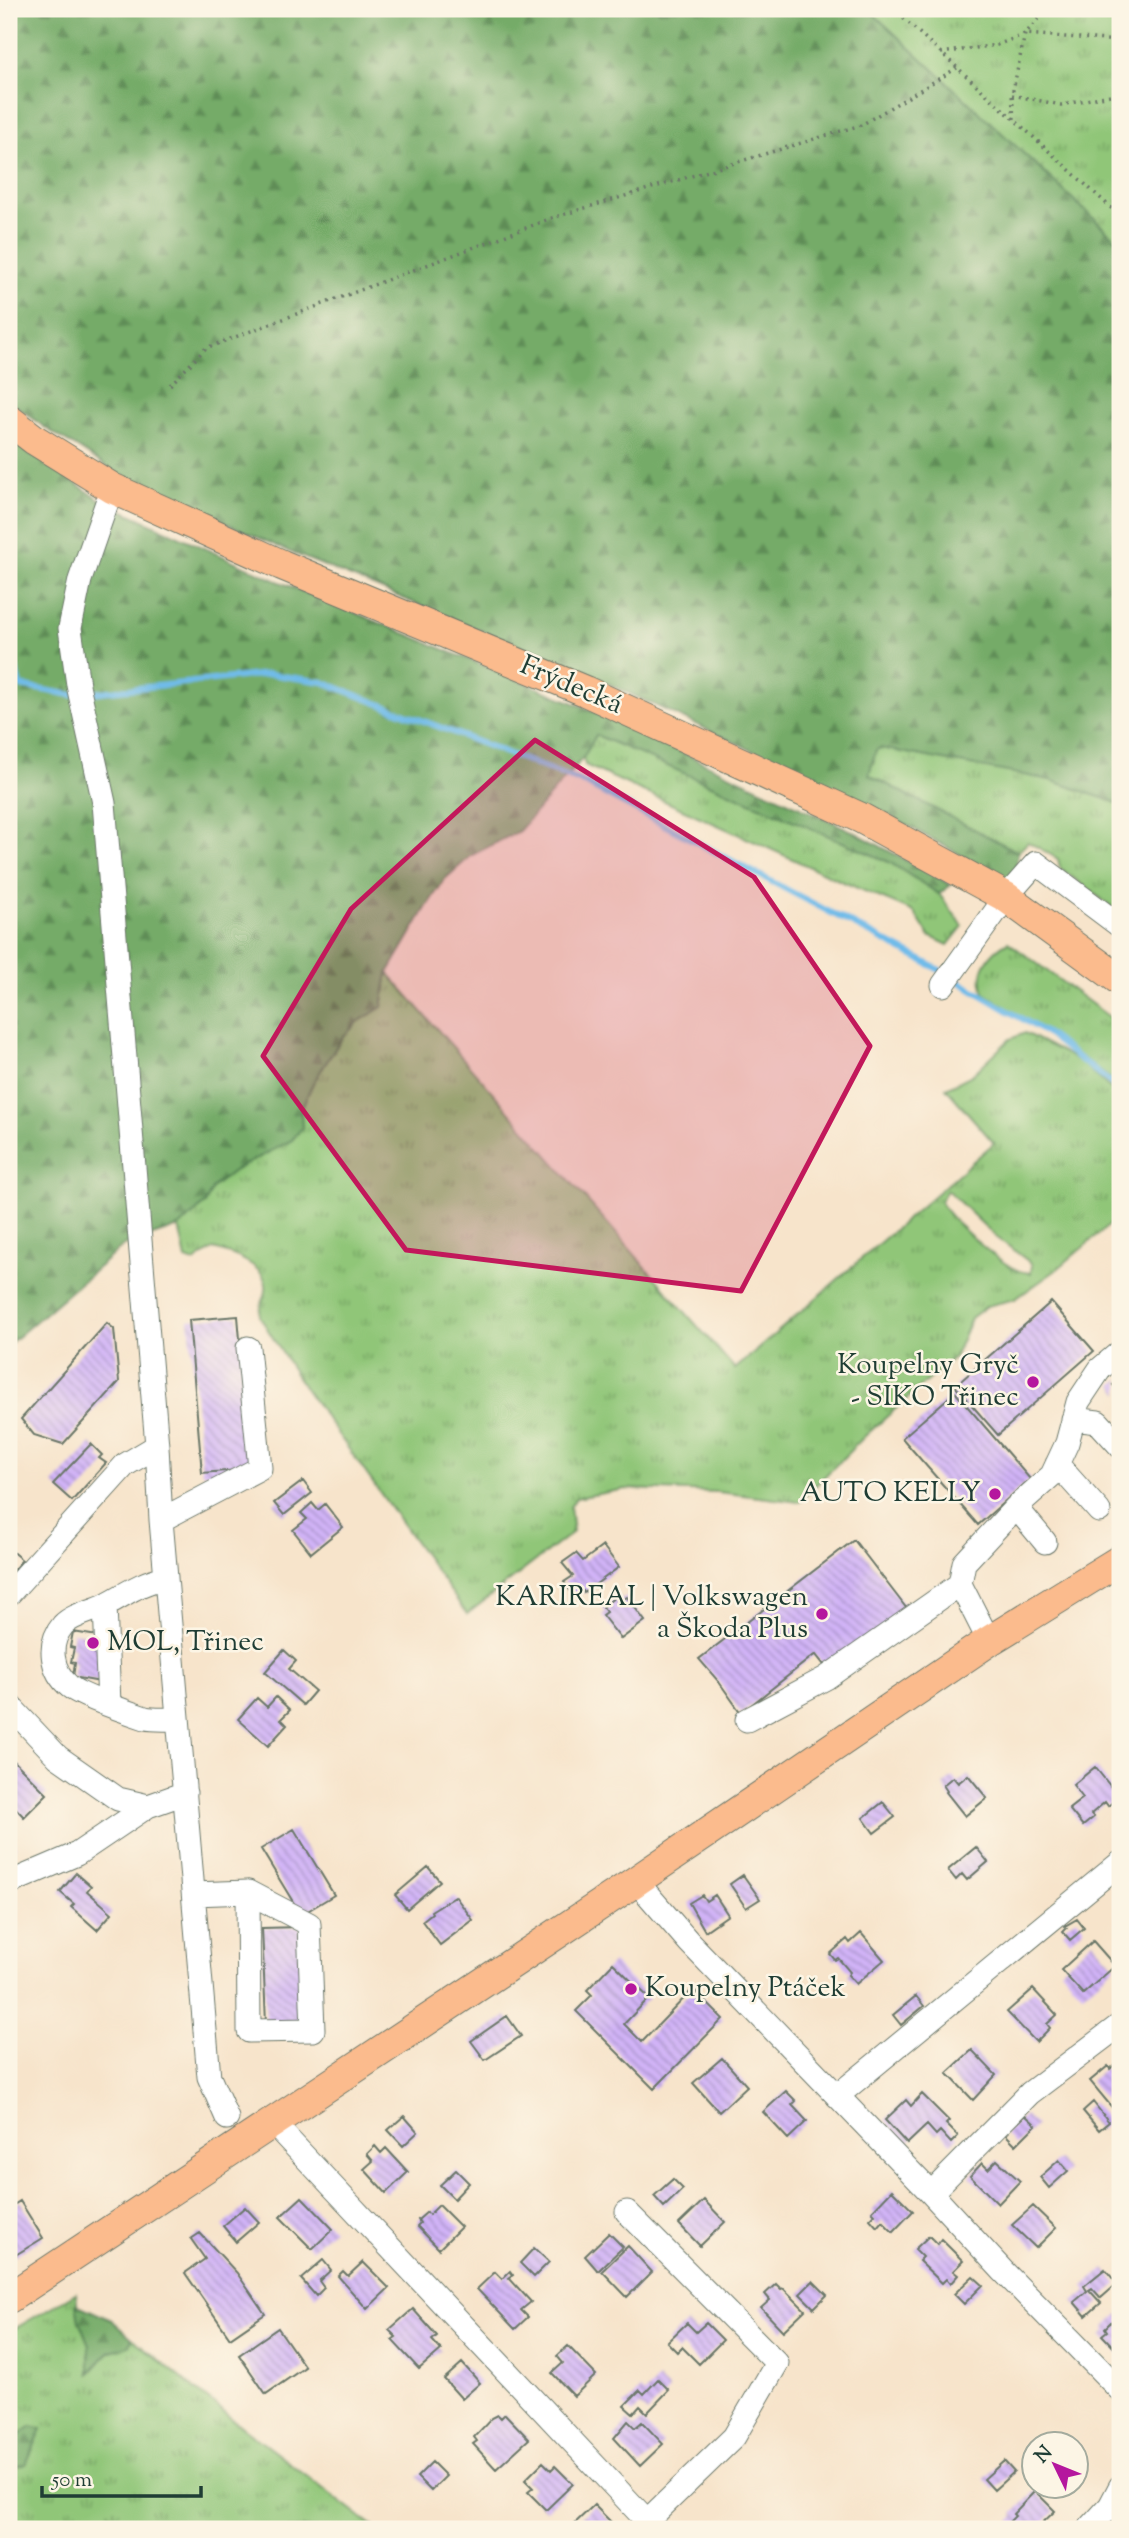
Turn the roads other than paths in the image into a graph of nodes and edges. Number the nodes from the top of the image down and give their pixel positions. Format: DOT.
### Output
graph roads {
  1 [pos="9,420"];
  2 [pos="112,488"];
  3 [pos="1006,897"];
  4 [pos="1120,926"];
  5 [pos="1120,980"];
  6 [pos="943,985"];
  7 [pos="248,1348"];
  8 [pos="1120,1352"];
  9 [pos="1073,1419"];
  10 [pos="157,1446"];
  11 [pos="1120,1446"];
  12 [pos="1057,1464"];
  13 [pos="1016,1507"];
  14 [pos="1099,1511"];
  15 [pos="160,1520"];
  16 [pos="1045,1542"];
  17 [pos="1120,1560"];
  18 [pos="166,1577"];
  19 [pos="960,1584"];
  20 [pos="9,1594"];
  21 [pos="106,1605"];
  22 [pos="989,1641"];
  23 [pos="110,1704"];
  24 [pos="9,1705"];
  25 [pos="178,1719"];
  26 [pos="747,1720"];
  27 [pos="185,1793"];
  28 [pos="148,1806"];
  29 [pos="1120,1863"];
  30 [pos="636,1881"];
  31 [pos="9,1883"];
  32 [pos="248,1892"];
  33 [pos="194,1894"];
  34 [pos="1120,2025"];
  35 [pos="837,2096"];
  36 [pos="227,2118"];
  37 [pos="273,2123"];
  38 [pos="931,2193"];
  39 [pos="627,2211"];
  40 [pos="9,2298"];
  41 [pos="1120,2390"];
  42 [pos="1120,2487"];
  43 [pos="1089,2529"];
  1 -- 2 [label="main road, Frýdecká"];
  2 -- 3 [label="main road, Frýdecká"];
  2 -- 10 [label="street"];
  3 -- 4 [label="street"];
  3 -- 5 [label="main road, Frýdecká"];
  3 -- 6 [label="street"];
  7 -- 15 [label="street"];
  8 -- 9 [label="street"];
  9 -- 11 [label="street"];
  9 -- 12 [label="street"];
  10 -- 15 [label="street"];
  10 -- 20 [label="street"];
  12 -- 13 [label="street"];
  12 -- 14 [label="street"];
  13 -- 16 [label="street"];
  13 -- 19 [label="street"];
  15 -- 18 [label="street"];
  17 -- 22 [label="main road"];
  18 -- 21 [label="street"];
  18 -- 25 [label="street"];
  19 -- 22 [label="street"];
  19 -- 26 [label="street"];
  21 -- 23 [label="street"];
  21 -- 23 [label="street"];
  22 -- 30 [label="main road"];
  23 -- 25 [label="street"];
  24 -- 28 [label="street"];
  25 -- 27 [label="street"];
  27 -- 28 [label="street"];
  27 -- 33 [label="street"];
  28 -- 31 [label="street"];
  29 -- 35 [label="street"];
  30 -- 35 [label="street"];
  30 -- 37 [label="main road"];
  32 -- 32 [label="street"];
  32 -- 33 [label="street"];
  33 -- 36 [label="street"];
  34 -- 38 [label="street"];
  35 -- 38 [label="street"];
  37 -- 39 [label="street"];
  37 -- 40 [label="main road"];
  38 -- 41 [label="street"];
  42 -- 43 [label="street"];
}
